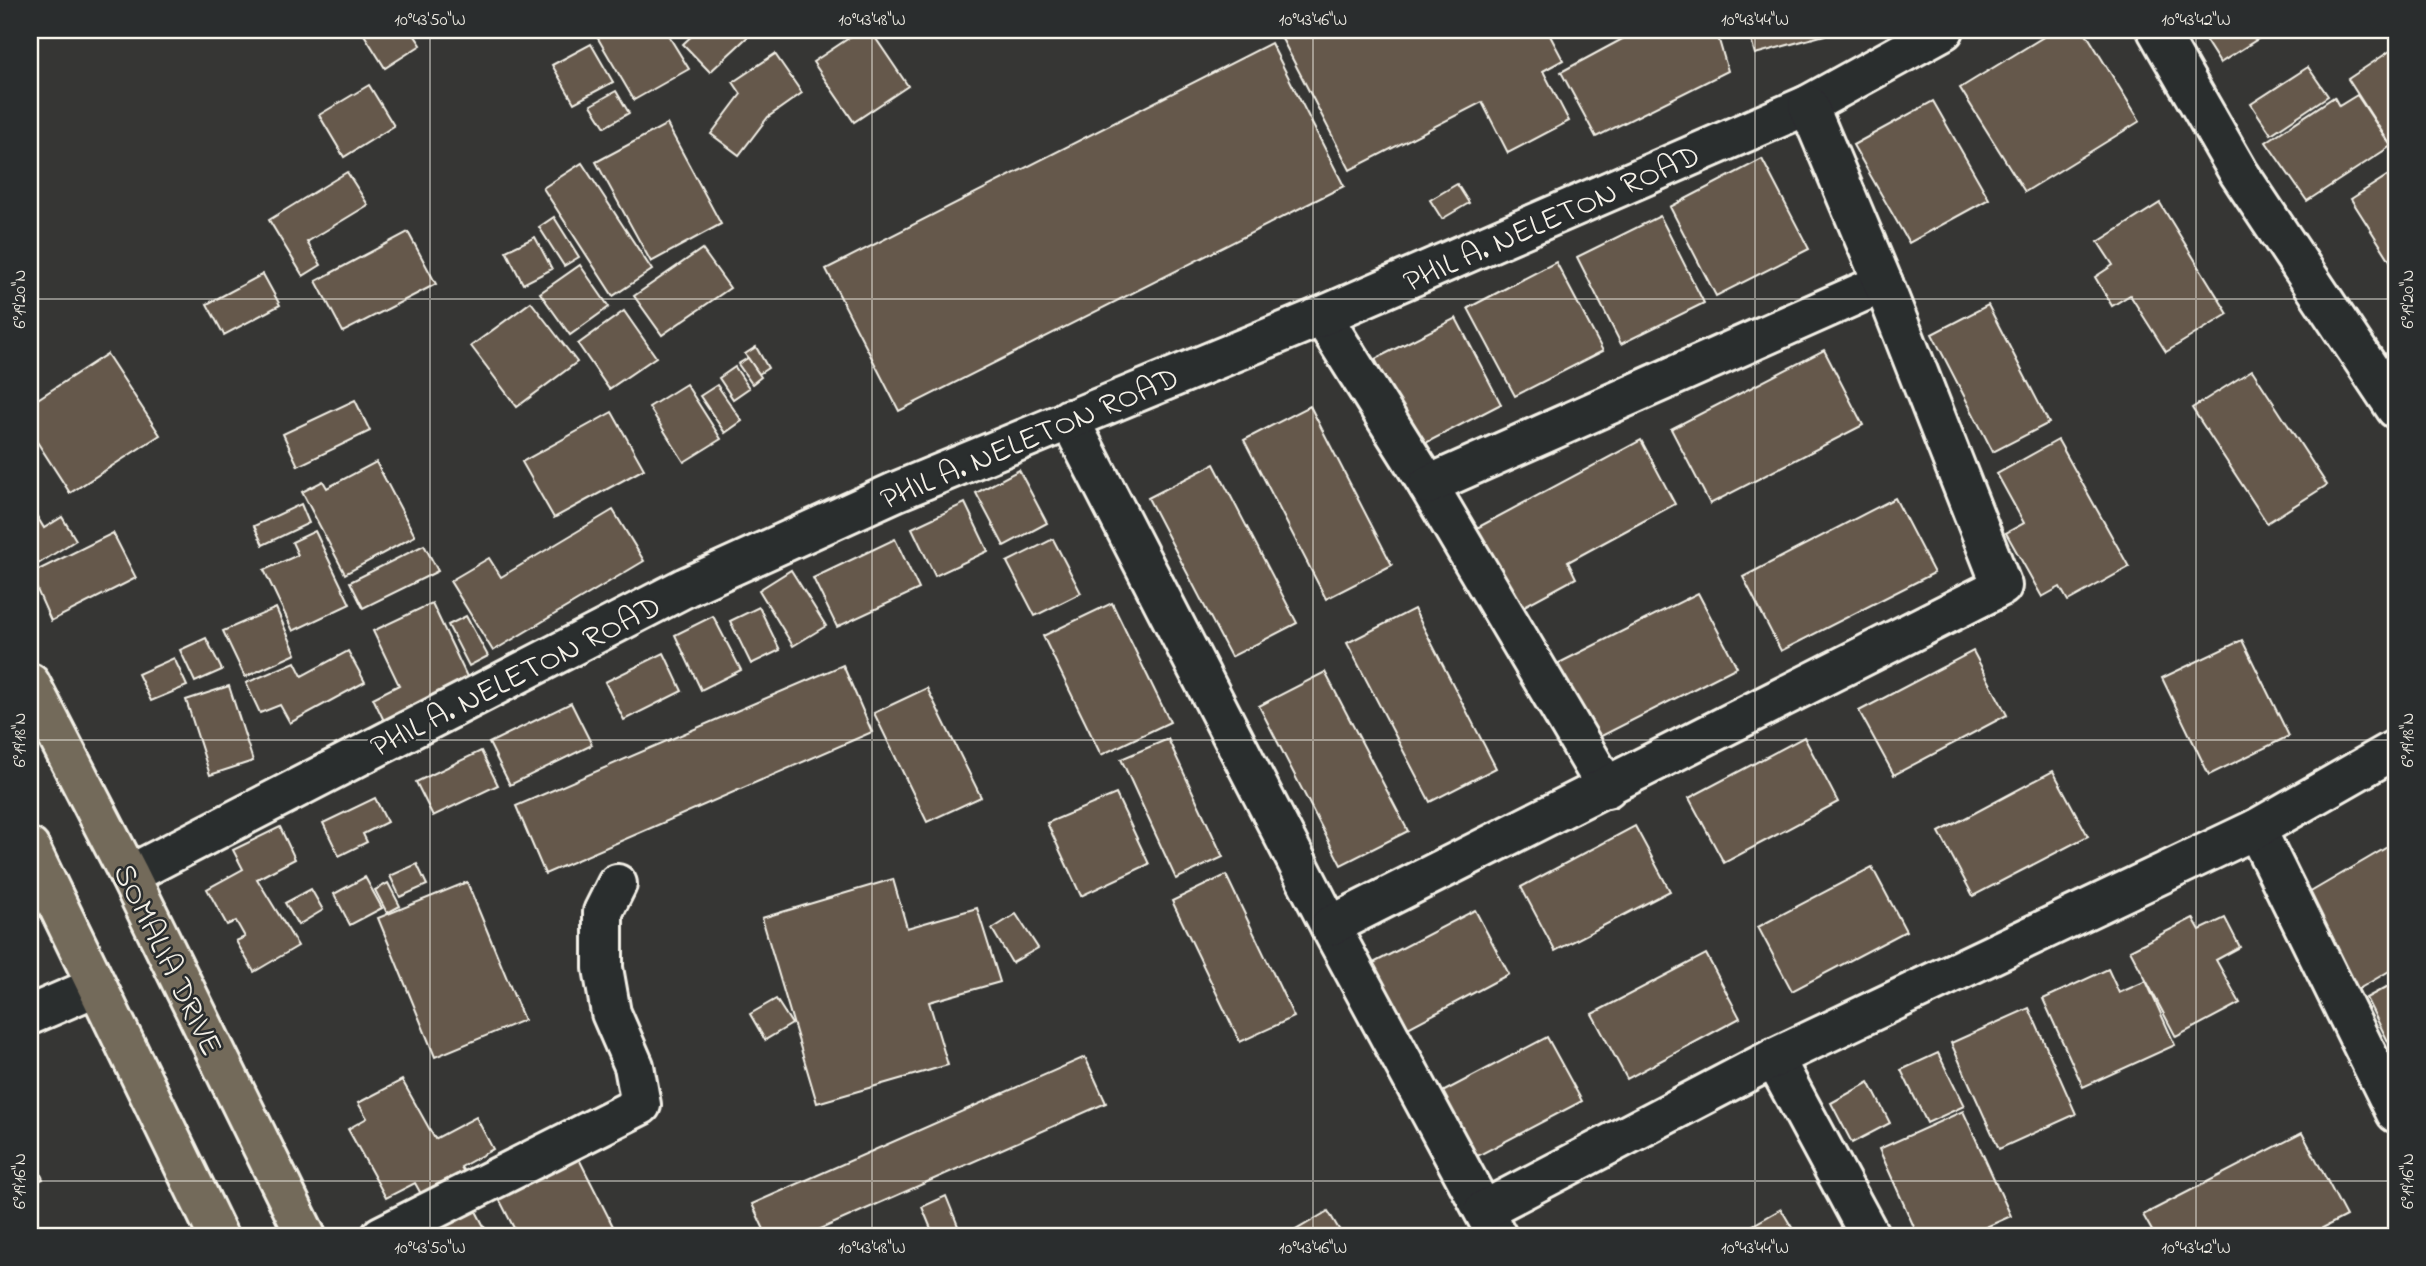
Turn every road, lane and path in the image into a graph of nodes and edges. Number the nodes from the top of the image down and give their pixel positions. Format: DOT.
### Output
graph roads {
  1 [pos="1944,30"];
  2 [pos="2157,30"];
  3 [pos="1808,105"];
  4 [pos="1883,283"];
  5 [pos="1322,316"];
  6 [pos="2396,409"];
  7 [pos="1069,419"];
  8 [pos="1428,485"];
  9 [pos="30,683"];
  10 [pos="2396,749"];
  11 [pos="1607,788"];
  12 [pos="2256,829"];
  13 [pos="30,848"];
  14 [pos="129,875"];
  15 [pos="617,884"];
  16 [pos="1330,926"];
  17 [pos="95,987"];
  18 [pos="30,1015"];
  19 [pos="1774,1058"];
  20 [pos="2396,1113"];
  21 [pos="1490,1223"];
  22 [pos="208,1233"];
  23 [pos="306,1236"];
  24 [pos="381,1236"];
  25 [pos="1870,1236"];
  1 -- 3 [label="street, PHIL A. NELETON ROAD"];
  2 -- 6 [label="street"];
  3 -- 4 [label="street"];
  3 -- 5 [label="street, PHIL A. NELETON ROAD"];
  4 -- 8 [label="street"];
  4 -- 11 [label="street"];
  5 -- 7 [label="street, PHIL A. NELETON ROAD"];
  5 -- 8 [label="street"];
  7 -- 14 [label="street, PHIL A. NELETON ROAD"];
  7 -- 16 [label="street"];
  8 -- 11 [label="street"];
  9 -- 14 [label="main road, SOMALIA DRIVE"];
  10 -- 12 [label="street"];
  11 -- 16 [label="street"];
  12 -- 19 [label="street"];
  12 -- 20 [label="street"];
  13 -- 17 [label="main road"];
  14 -- 23 [label="main road, SOMALIA DRIVE"];
  15 -- 24 [label="street"];
  16 -- 21 [label="street"];
  17 -- 18 [label="street"];
  17 -- 22 [label="main road"];
  19 -- 21 [label="street"];
  19 -- 25 [label="street"];
}
